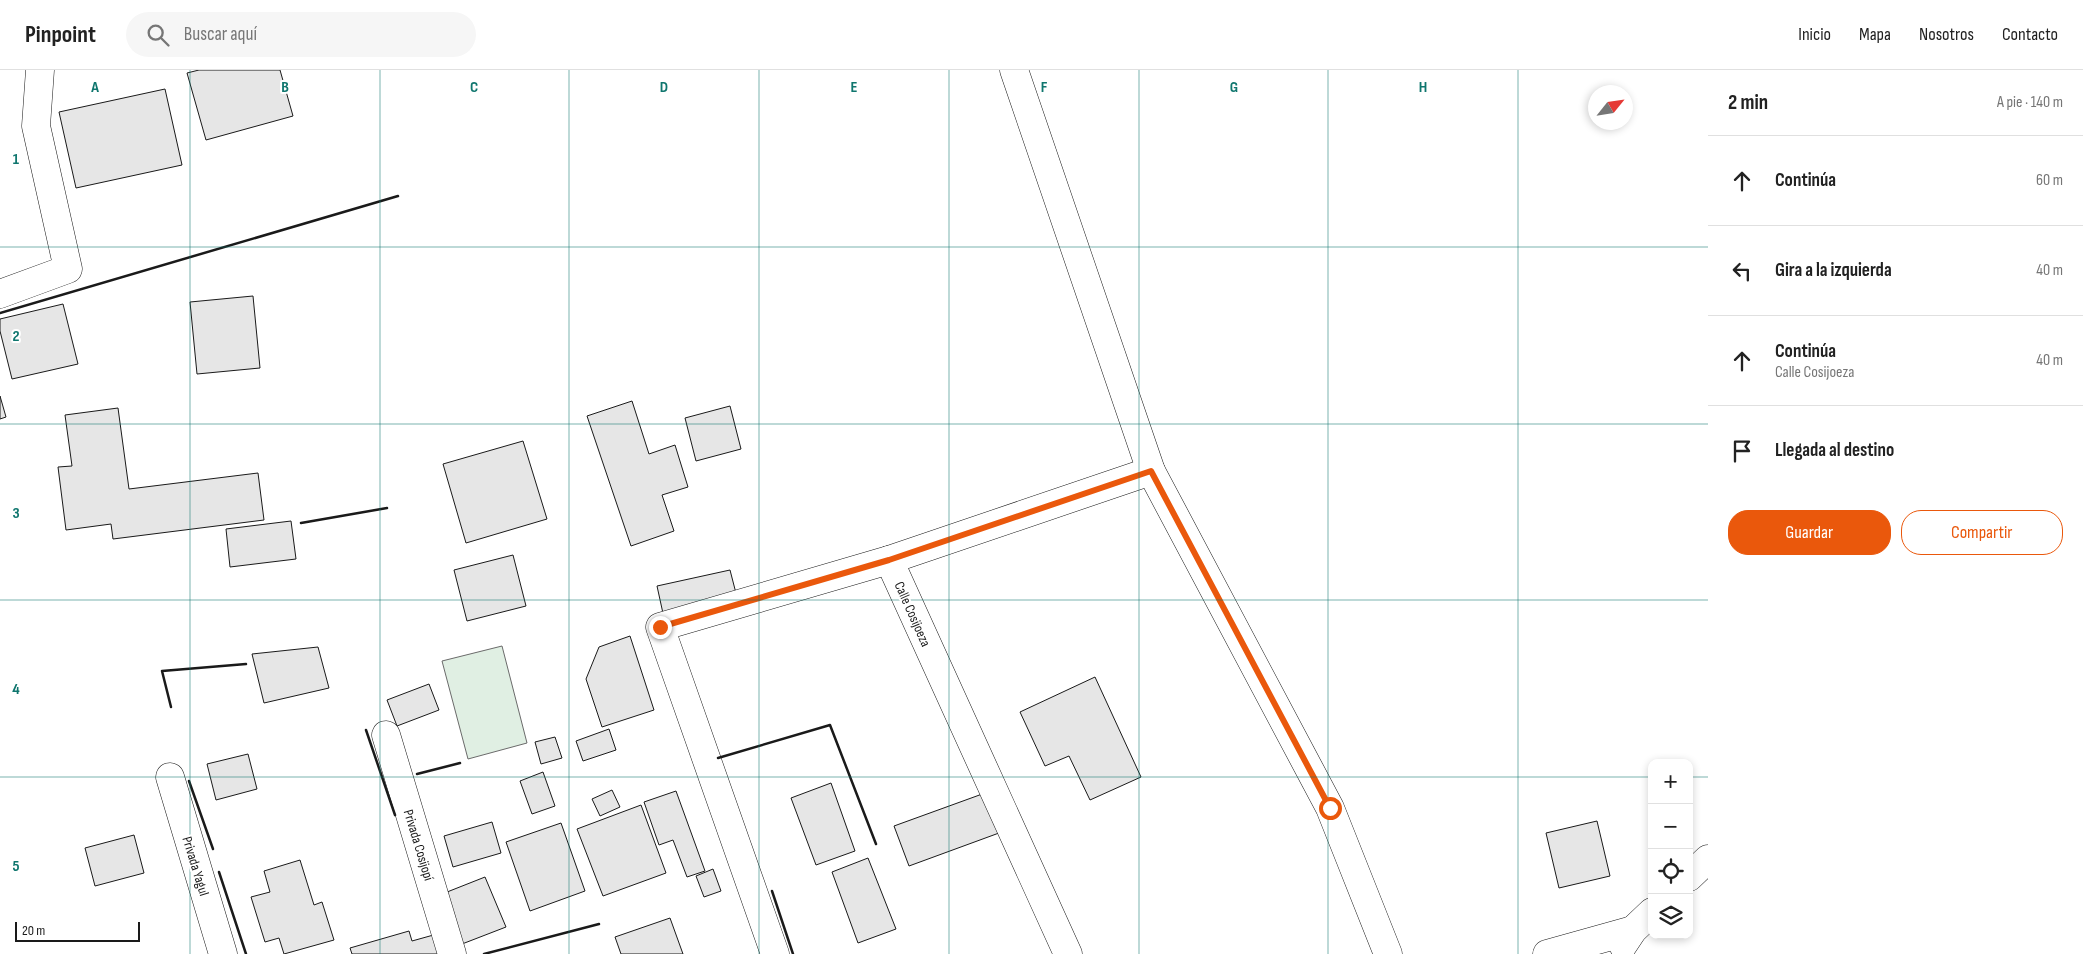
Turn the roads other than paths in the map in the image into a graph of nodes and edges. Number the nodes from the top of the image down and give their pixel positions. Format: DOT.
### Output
graph roads {
  1 [pos="40,70"];
  2 [pos="1014,70"];
  3 [pos="0,294"];
  4 [pos="1151,471"];
  5 [pos="889,560"];
  6 [pos="386,736"];
  7 [pos="170,777"];
  8 [pos="1708,859"];
  9 [pos="1693,873"];
  10 [pos="1642,921"];
  11 [pos="223,954"];
  12 [pos="452,954"];
  13 [pos="775,954"];
  14 [pos="1068,954"];
  15 [pos="1388,954"];
  16 [pos="1547,954"];
  17 [pos="1617,954"];
  1 -- 3 [label="street"];
  2 -- 4 [label="street"];
  4 -- 5 [label="street"];
  4 -- 15 [label="street"];
  5 -- 13 [label="street"];
  5 -- 14 [label="street, Calle Cosijoeza"];
  6 -- 12 [label="street, Privada Cosijopí"];
  7 -- 11 [label="street, Privada Yagul"];
  8 -- 9 [label="street"];
  10 -- 16 [label="street"];
  10 -- 17 [label="street"];
}
